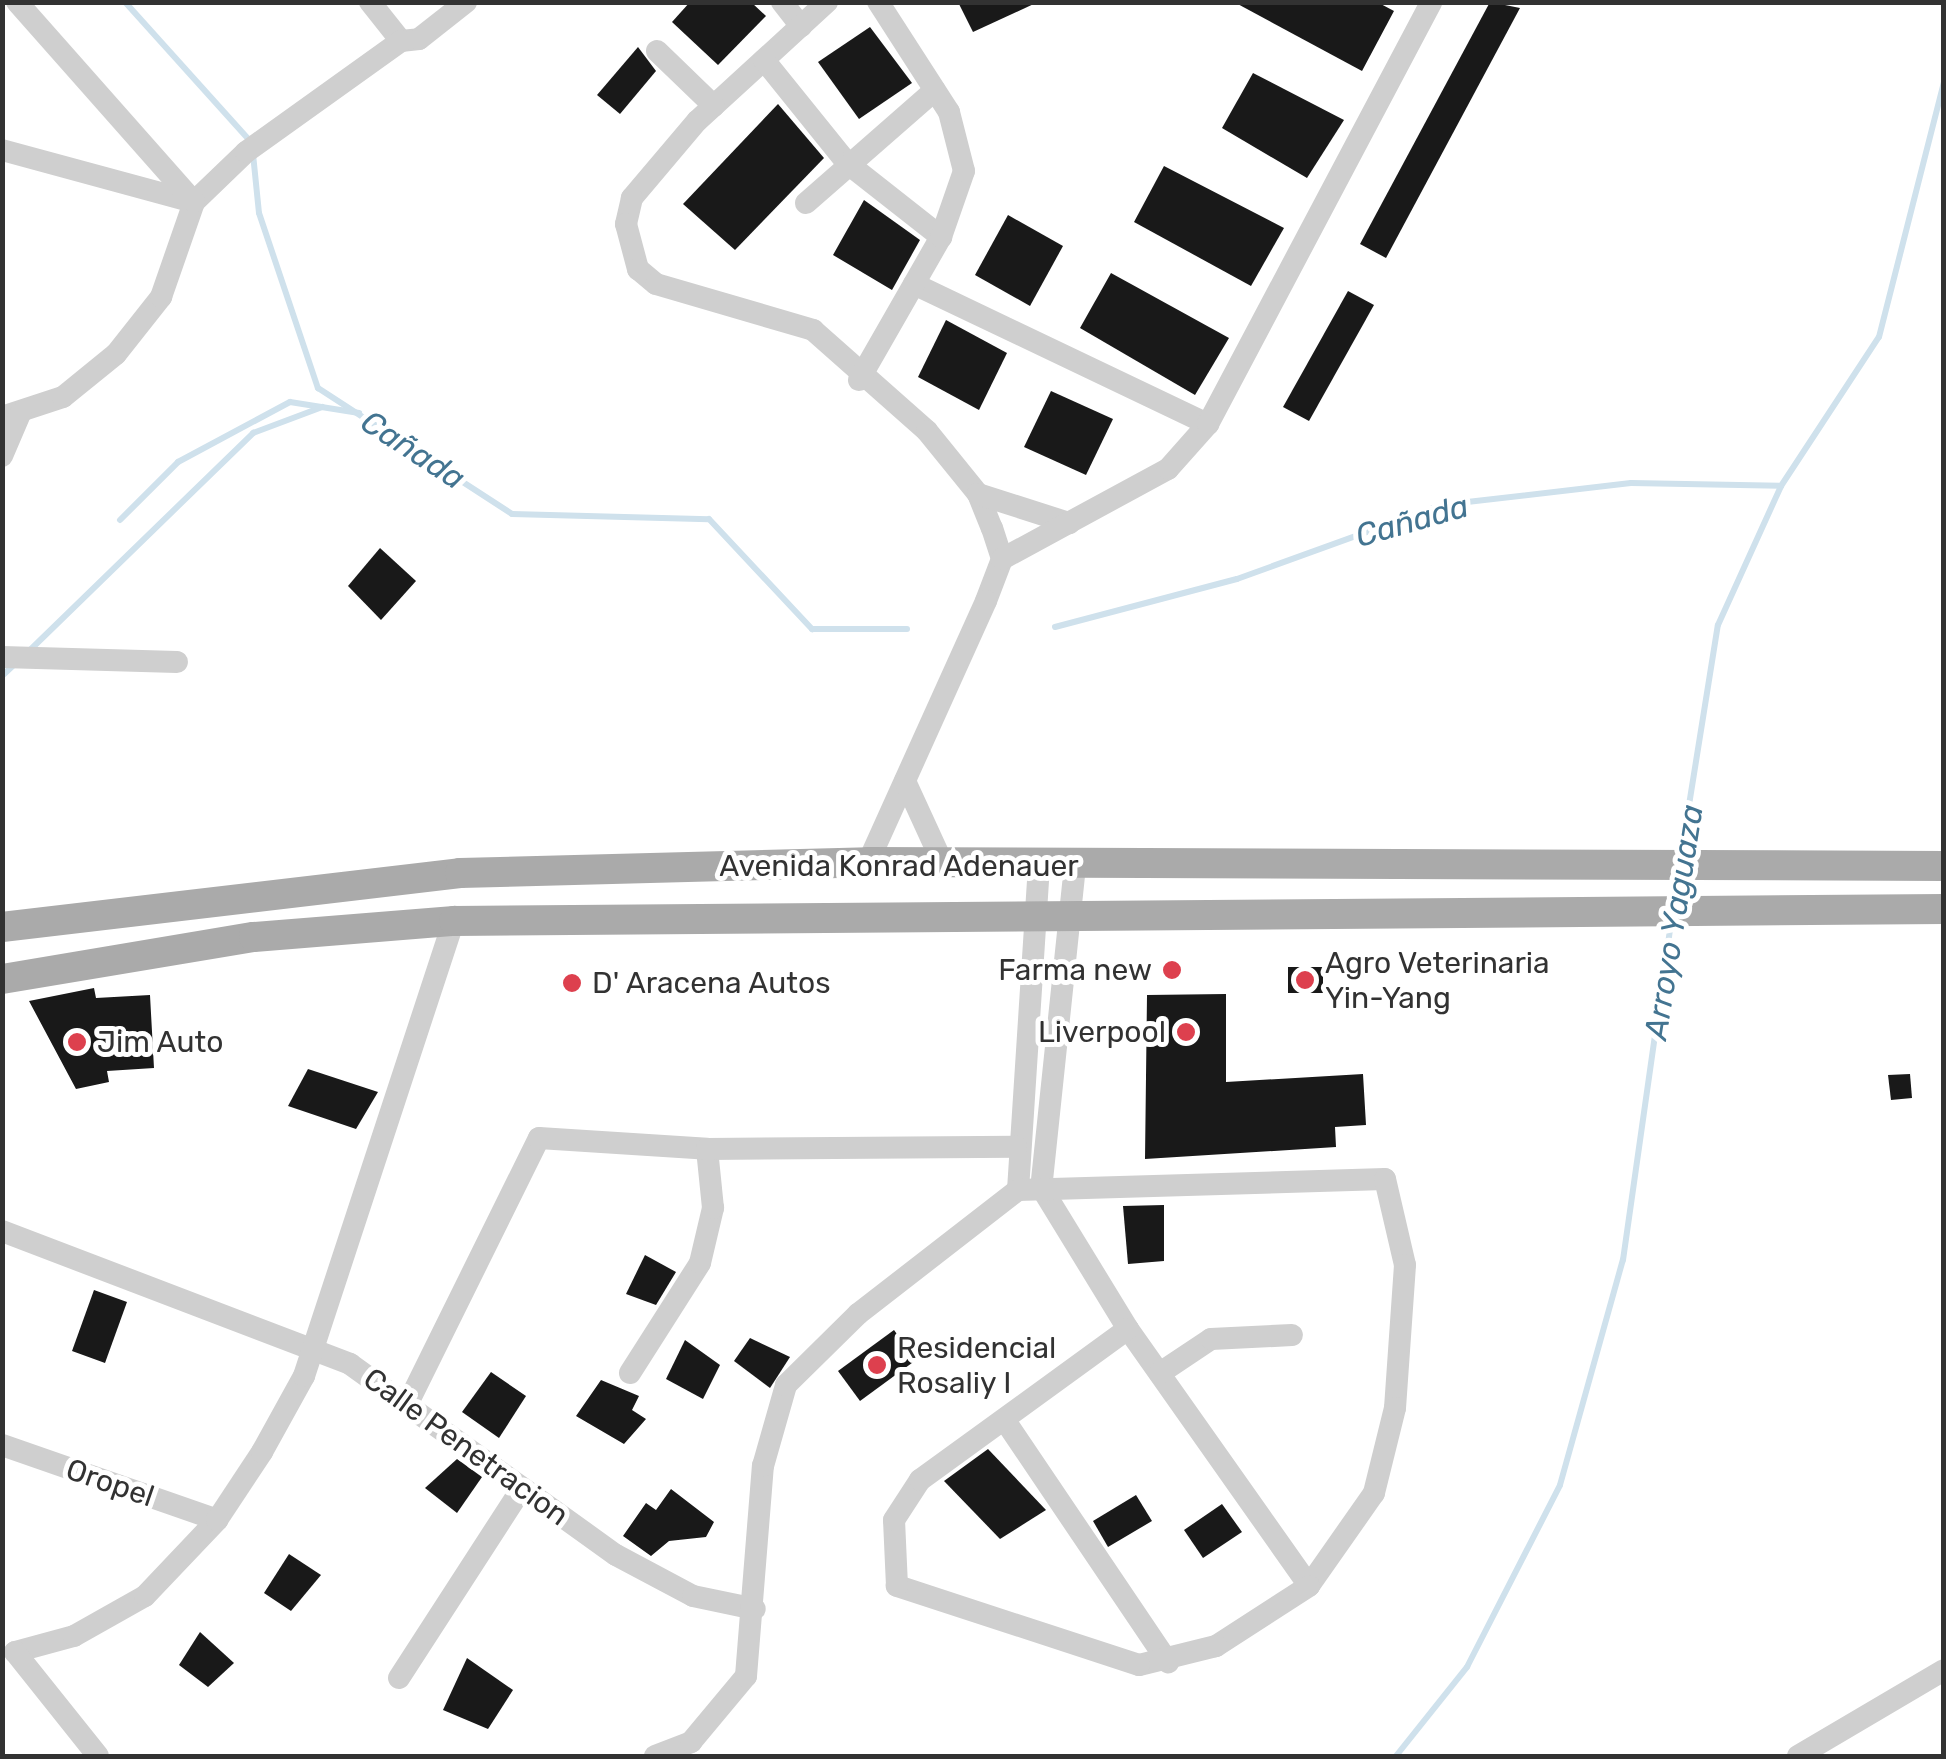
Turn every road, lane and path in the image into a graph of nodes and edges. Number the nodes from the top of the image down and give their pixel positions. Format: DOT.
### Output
graph roads {
  1 [pos="18,2"];
  2 [pos="370,2"];
  3 [pos="466,2"];
  4 [pos="782,2"];
  5 [pos="827,2"];
  6 [pos="878,2"];
  7 [pos="1432,2"];
  8 [pos="801,26"];
  9 [pos="401,41"];
  10 [pos="657,50"];
  11 [pos="764,60"];
  12 [pos="935,90"];
  13 [pos="714,106"];
  14 [pos="2,150"];
  15 [pos="847,163"];
  16 [pos="194,202"];
  17 [pos="806,203"];
  18 [pos="941,237"];
  19 [pos="914,284"];
  20 [pos="859,380"];
  21 [pos="11,416"];
  22 [pos="1208,424"];
  23 [pos="2,456"];
  24 [pos="978,494"];
  25 [pos="1069,523"];
  26 [pos="1002,559"];
  27 [pos="2,657"];
  28 [pos="177,662"];
  29 [pos="905,780"];
  30 [pos="868,862"];
  31 [pos="942,862"];
  32 [pos="1039,866"];
  33 [pos="1075,866"];
  34 [pos="1944,866"];
  35 [pos="1944,909"];
  36 [pos="1036,917"];
  37 [pos="1072,917"];
  38 [pos="454,921"];
  39 [pos="2,927"];
  40 [pos="2,979"];
  41 [pos="1016,1147"];
  42 [pos="708,1149"];
  43 [pos="1029,1188"];
  44 [pos="2,1231"];
  45 [pos="1128,1329"];
  46 [pos="1292,1335"];
  47 [pos="313,1346"];
  48 [pos="630,1373"];
  49 [pos="1160,1373"];
  50 [pos="410,1399"];
  51 [pos="1006,1422"];
  52 [pos="2,1445"];
  53 [pos="522,1488"];
  54 [pos="217,1520"];
  55 [pos="1310,1586"];
  56 [pos="754,1609"];
  57 [pos="9,1650"];
  58 [pos="1168,1662"];
  59 [pos="1944,1670"];
  60 [pos="399,1678"];
  61 [pos="98,1756"];
  62 [pos="654,1756"];
  63 [pos="1798,1756"];
  1 -- 16 [label="street"];
  2 -- 9 [label="street"];
  3 -- 9 [label="street"];
  4 -- 8 [label="street"];
  5 -- 8 [label="street"];
  6 -- 12 [label="street"];
  7 -- 22 [label="street"];
  8 -- 11 [label="street"];
  9 -- 16 [label="street"];
  10 -- 13 [label="street"];
  11 -- 13 [label="street"];
  11 -- 15 [label="street"];
  12 -- 15 [label="street"];
  12 -- 18 [label="street"];
  13 -- 20 [label="street"];
  14 -- 16 [label="street"];
  15 -- 17 [label="street"];
  15 -- 18 [label="street"];
  16 -- 21 [label="street"];
  18 -- 19 [label="street"];
  19 -- 20 [label="street"];
  19 -- 22 [label="street"];
  20 -- 24 [label="street"];
  21 -- 23 [label="street"];
  22 -- 25 [label="street"];
  24 -- 25 [label="street"];
  24 -- 26 [label="street"];
  25 -- 26 [label="street"];
  26 -- 29 [label="street"];
  27 -- 28 [label="street"];
  29 -- 30 [label="street"];
  29 -- 31 [label="street"];
  30 -- 31 [label="main road, Avenida Konrad Adenauer"];
  30 -- 39 [label="main road, Avenida Konrad Adenauer"];
  31 -- 32 [label="main road, Avenida Konrad Adenauer"];
  32 -- 33 [label="main road, Avenida Konrad Adenauer"];
  32 -- 36 [label="street"];
  33 -- 34 [label="main road, Avenida Konrad Adenauer"];
  33 -- 37 [label="street"];
  35 -- 37 [label="main road, Avenida Konrad Adenauer"];
  36 -- 37 [label="main road, Avenida Konrad Adenauer"];
  36 -- 38 [label="main road, Avenida Konrad Adenauer"];
  36 -- 41 [label="street"];
  37 -- 43 [label="street"];
  38 -- 40 [label="main road, Avenida Konrad Adenauer"];
  38 -- 47 [label="street"];
  41 -- 42 [label="street"];
  41 -- 43 [label="street"];
  42 -- 48 [label="street"];
  42 -- 50 [label="street"];
  43 -- 45 [label="street"];
  43 -- 55 [label="street"];
  43 -- 56 [label="street"];
  44 -- 47 [label="street, Calle Penetracion"];
  45 -- 49 [label="street"];
  45 -- 51 [label="street"];
  46 -- 49 [label="street"];
  47 -- 50 [label="street, Calle Penetracion"];
  47 -- 54 [label="street"];
  49 -- 55 [label="street"];
  50 -- 53 [label="street, Calle Penetracion"];
  51 -- 58 [label="street"];
  51 -- 58 [label="street"];
  52 -- 54 [label="street, Oropel"];
  53 -- 56 [label="street, Calle Penetracion"];
  53 -- 60 [label="street"];
  54 -- 57 [label="street"];
  55 -- 58 [label="street"];
  56 -- 62 [label="street"];
  57 -- 61 [label="street"];
  59 -- 63 [label="street"];
}
